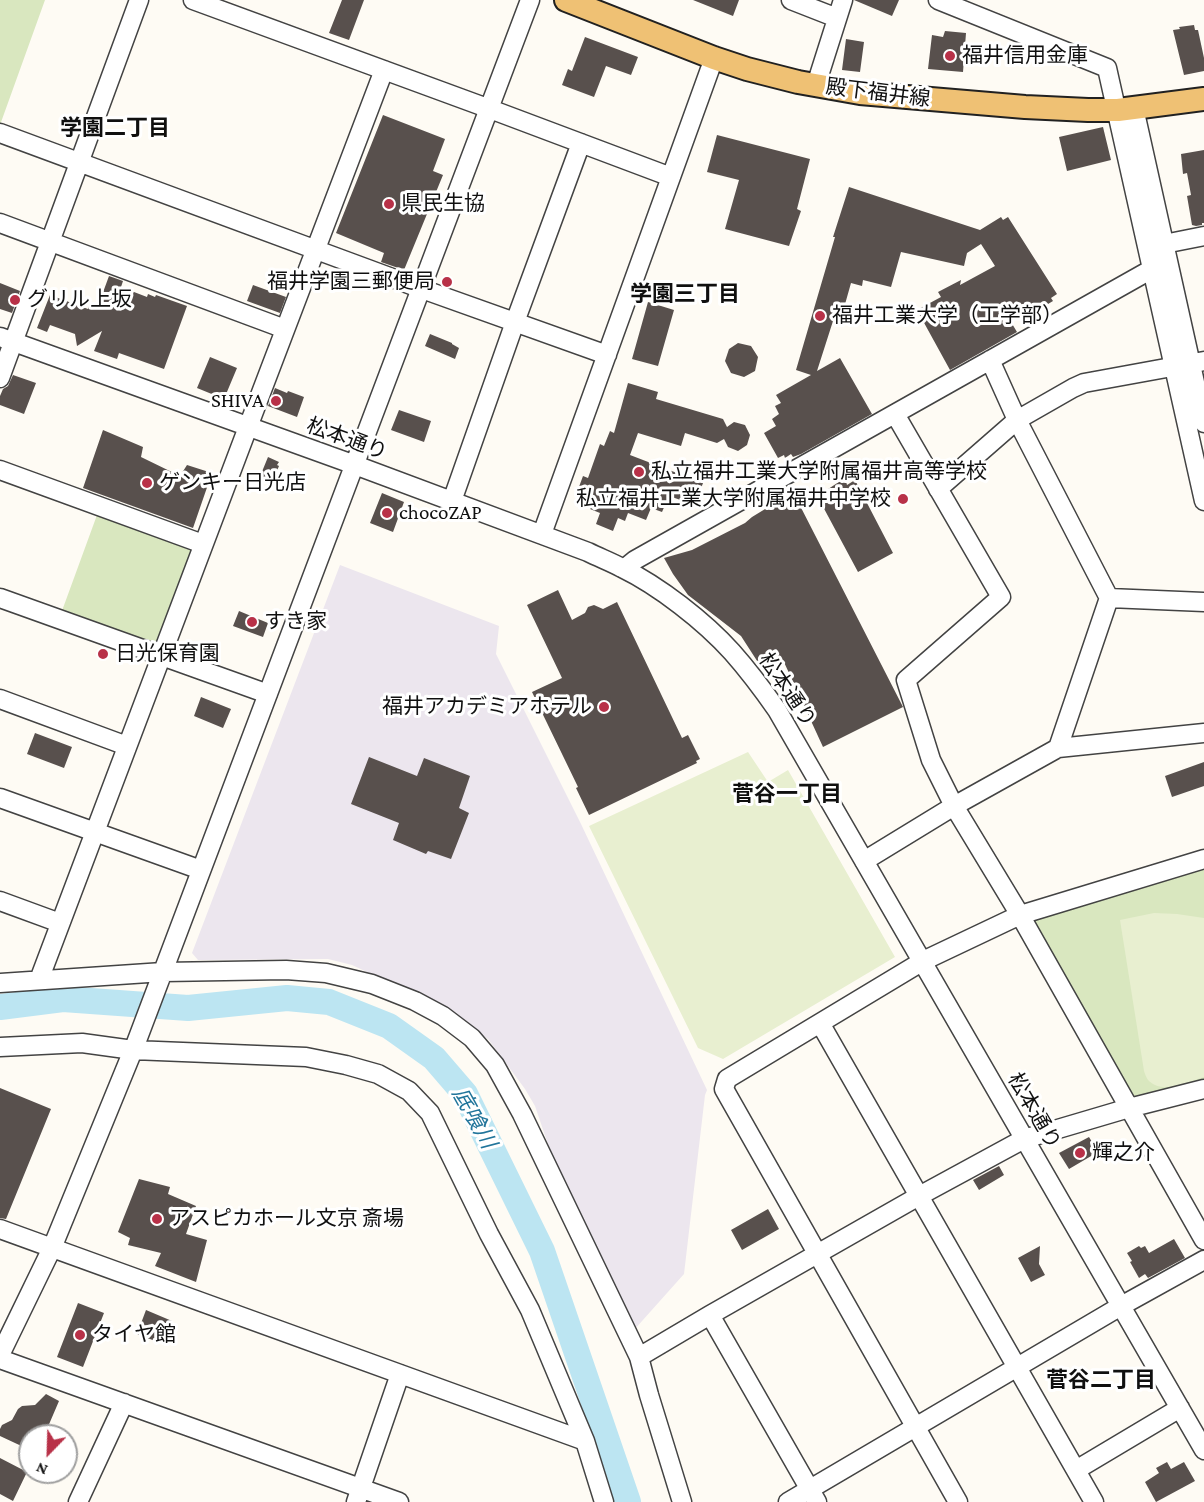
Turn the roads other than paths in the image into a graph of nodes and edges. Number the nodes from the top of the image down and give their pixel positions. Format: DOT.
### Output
graph roads {
  1 [pos="139,0"];
  2 [pos="193,0"];
  3 [pos="530,0"];
  4 [pos="566,0"];
  5 [pos="791,0"];
  6 [pos="843,0"];
  7 [pos="938,0"];
  8 [pos="837,18"];
  9 [pos="714,58"];
  10 [pos="384,70"];
  11 [pos="816,86"];
  12 [pos="1204,99"];
  13 [pos="490,109"];
  14 [pos="1126,109"];
  15 [pos="0,133"];
  16 [pos="581,143"];
  17 [pos="79,162"];
  18 [pos="671,177"];
  19 [pos="0,224"];
  20 [pos="1204,236"];
  21 [pos="50,242"];
  22 [pos="1164,244"];
  23 [pos="315,249"];
  24 [pos="1152,269"];
  25 [pos="422,289"];
  26 [pos="515,322"];
  27 [pos="285,329"];
  28 [pos="7,339"];
  29 [pos="607,355"];
  30 [pos="990,360"];
  31 [pos="1189,364"];
  32 [pos="0,378"];
  33 [pos="895,414"];
  34 [pos="1017,420"];
  35 [pos="1204,423"];
  36 [pos="248,427"];
  37 [pos="355,465"];
  38 [pos="0,470"];
  39 [pos="938,489"];
  40 [pos="452,501"];
  41 [pos="1204,501"];
  42 [pos="542,534"];
  43 [pos="203,544"];
  44 [pos="624,569"];
  45 [pos="0,598"];
  46 [pos="1109,598"];
  47 [pos="1204,602"];
  48 [pos="161,656"];
  49 [pos="268,694"];
  50 [pos="0,699"];
  51 [pos="1204,733"];
  52 [pos="127,746"];
  53 [pos="1058,748"];
  54 [pos="0,798"];
  55 [pos="954,806"];
  56 [pos="95,832"];
  57 [pos="1204,859"];
  58 [pos="864,861"];
  59 [pos="201,870"];
  60 [pos="0,901"];
  61 [pos="1020,915"];
  62 [pos="60,923"];
  63 [pos="923,962"];
  64 [pos="160,978"];
  65 [pos="39,980"];
  66 [pos="0,983"];
  67 [pos="820,1023"];
  68 [pos="135,1046"];
  69 [pos="0,1047"];
  70 [pos="1204,1089"];
  71 [pos="1130,1108"];
  72 [pos="1024,1139"];
  73 [pos="920,1196"];
  74 [pos="0,1229"];
  75 [pos="1204,1240"];
  76 [pos="52,1248"];
  77 [pos="818,1255"];
  78 [pos="1204,1260"];
  79 [pos="1121,1306"];
  80 [pos="710,1315"];
  81 [pos="0,1357"];
  82 [pos="639,1357"];
  83 [pos="1017,1367"];
  84 [pos="400,1374"];
  85 [pos="124,1403"];
  86 [pos="1180,1408"];
  87 [pos="915,1427"];
  88 [pos="585,1441"];
  89 [pos="1204,1450"];
  90 [pos="1076,1470"];
  91 [pos="358,1495"];
  92 [pos="813,1496"];
  93 [pos="78,1502"];
  94 [pos="399,1502"];
  95 [pos="604,1502"];
  96 [pos="682,1502"];
  97 [pos="788,1502"];
  98 [pos="958,1502"];
  99 [pos="1094,1502"];
  1 -- 17 [label="street"];
  2 -- 10 [label="street"];
  3 -- 13 [label="street"];
  4 -- 9 [label="main road, 殿下福井線"];
  5 -- 8 [label="street"];
  6 -- 8 [label="street"];
  7 -- 14 [label="street"];
  8 -- 11 [label="street"];
  9 -- 11 [label="main road, 殿下福井線"];
  9 -- 18 [label="street"];
  10 -- 13 [label="street"];
  10 -- 23 [label="street"];
  11 -- 14 [label="main road, 殿下福井線"];
  12 -- 14 [label="main road, 殿下福井線"];
  13 -- 16 [label="street"];
  13 -- 25 [label="street"];
  14 -- 22 [label="street"];
  14 -- 24 [label="street"];
  15 -- 17 [label="street"];
  16 -- 18 [label="street"];
  16 -- 26 [label="street"];
  17 -- 21 [label="street"];
  17 -- 23 [label="street"];
  18 -- 29 [label="street"];
  19 -- 21 [label="street"];
  20 -- 22 [label="street"];
  21 -- 27 [label="street"];
  21 -- 28 [label="street"];
  22 -- 31 [label="street"];
  23 -- 25 [label="street"];
  23 -- 27 [label="street"];
  24 -- 30 [label="street"];
  24 -- 31 [label="street"];
  25 -- 26 [label="street"];
  25 -- 37 [label="street"];
  26 -- 29 [label="street"];
  26 -- 40 [label="street"];
  27 -- 36 [label="street"];
  28 -- 32 [label="street"];
  28 -- 36 [label="street, 松本通り"];
  29 -- 42 [label="street"];
  30 -- 33 [label="street"];
  30 -- 34 [label="street"];
  31 -- 34 [label="street"];
  31 -- 35 [label="street"];
  31 -- 41 [label="street"];
  33 -- 39 [label="street"];
  33 -- 44 [label="street"];
  34 -- 39 [label="street"];
  34 -- 46 [label="street"];
  36 -- 37 [label="street, 松本通り"];
  36 -- 43 [label="street"];
  37 -- 40 [label="street, 松本通り"];
  37 -- 49 [label="street"];
  38 -- 43 [label="street"];
  39 -- 55 [label="street"];
  40 -- 42 [label="street, 松本通り"];
  42 -- 44 [label="street, 松本通り"];
  43 -- 48 [label="street"];
  44 -- 58 [label="street, 松本通り"];
  45 -- 48 [label="street"];
  46 -- 47 [label="street"];
  46 -- 53 [label="street"];
  48 -- 49 [label="street"];
  48 -- 52 [label="street"];
  49 -- 59 [label="street"];
  50 -- 52 [label="street"];
  51 -- 53 [label="street"];
  52 -- 56 [label="street"];
  53 -- 55 [label="street"];
  54 -- 56 [label="street"];
  55 -- 58 [label="street"];
  55 -- 61 [label="street"];
  56 -- 59 [label="street"];
  56 -- 62 [label="street"];
  57 -- 61 [label="street"];
  58 -- 63 [label="street, 松本通り"];
  59 -- 64 [label="street"];
  60 -- 62 [label="street"];
  61 -- 63 [label="street"];
  61 -- 71 [label="street"];
  62 -- 65 [label="street"];
  63 -- 67 [label="street"];
  63 -- 72 [label="street, 松本通り"];
  64 -- 65 [label="street"];
  64 -- 68 [label="street"];
  64 -- 82 [label="street"];
  65 -- 66 [label="street"];
  67 -- 73 [label="street"];
  67 -- 77 [label="street"];
  68 -- 69 [label="street"];
  68 -- 76 [label="street"];
  68 -- 88 [label="street"];
  70 -- 71 [label="street"];
  71 -- 72 [label="street"];
  71 -- 75 [label="street"];
  72 -- 73 [label="street"];
  72 -- 79 [label="street, 松本通り"];
  73 -- 77 [label="street"];
  73 -- 83 [label="street"];
  74 -- 76 [label="street"];
  76 -- 81 [label="street"];
  76 -- 84 [label="street"];
  77 -- 80 [label="street"];
  77 -- 87 [label="street"];
  78 -- 79 [label="street"];
  79 -- 83 [label="street"];
  79 -- 86 [label="street, 松本通り"];
  80 -- 82 [label="street"];
  80 -- 92 [label="street"];
  81 -- 85 [label="street"];
  82 -- 96 [label="street"];
  83 -- 87 [label="street"];
  83 -- 90 [label="street"];
  84 -- 88 [label="street"];
  84 -- 91 [label="street"];
  85 -- 91 [label="street"];
  85 -- 93 [label="street"];
  86 -- 89 [label="street, 松本通り"];
  86 -- 90 [label="street"];
  87 -- 92 [label="street"];
  87 -- 98 [label="street"];
  88 -- 95 [label="street"];
  90 -- 99 [label="street"];
  91 -- 94 [label="street"];
  92 -- 97 [label="street"];
}
